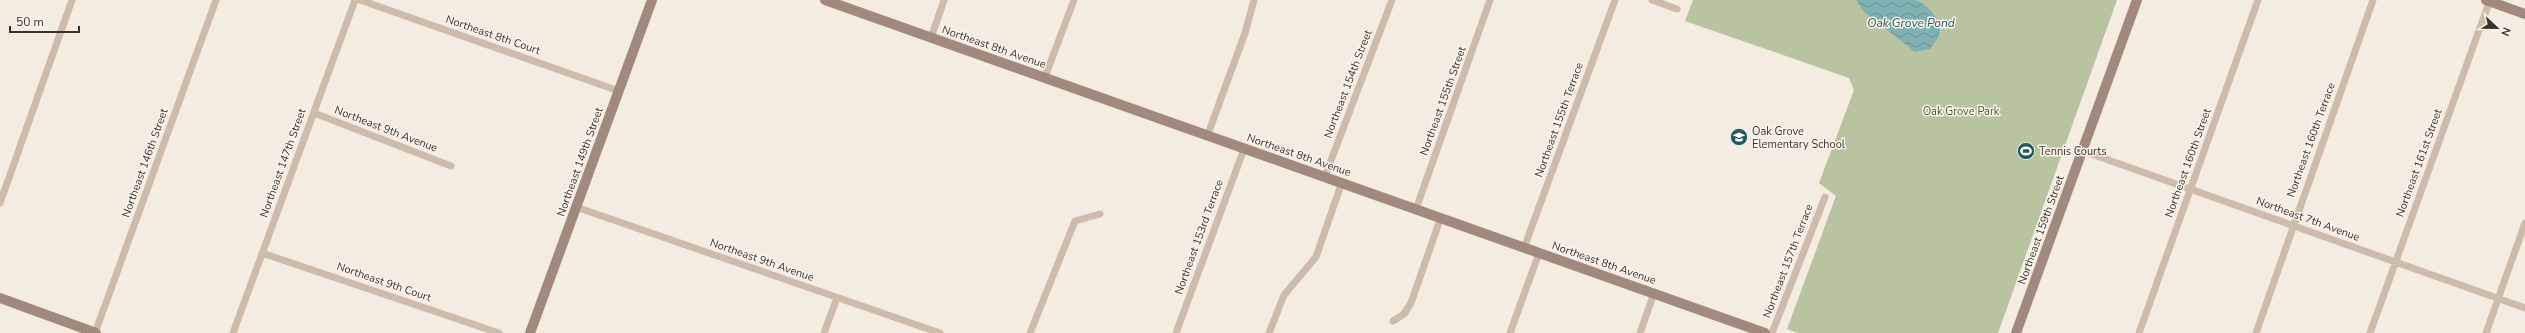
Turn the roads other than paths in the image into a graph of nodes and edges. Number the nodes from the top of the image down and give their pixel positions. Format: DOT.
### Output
graph roads {
  1 [pos="72,0"];
  2 [pos="216,0"];
  3 [pos="355,0"];
  4 [pos="360,0"];
  5 [pos="652,0"];
  6 [pos="824,0"];
  7 [pos="944,0"];
  8 [pos="1074,0"];
  9 [pos="1254,0"];
  10 [pos="1392,0"];
  11 [pos="1490,0"];
  12 [pos="1615,0"];
  13 [pos="1652,0"];
  14 [pos="2137,0"];
  15 [pos="2258,0"];
  16 [pos="2373,0"];
  17 [pos="2488,0"];
  18 [pos="1677,9"];
  19 [pos="2525,14"];
  20 [pos="931,38"];
  21 [pos="1045,78"];
  22 [pos="619,91"];
  23 [pos="314,113"];
  24 [pos="1208,134"];
  25 [pos="1244,149"];
  26 [pos="2083,151"];
  27 [pos="451,166"];
  28 [pos="1325,176"];
  29 [pos="1342,182"];
  30 [pos="2190,189"];
  31 [pos="1825,197"];
  32 [pos="0,202"];
  33 [pos="576,207"];
  34 [pos="1416,209"];
  35 [pos="1100,214"];
  36 [pos="1440,217"];
  37 [pos="2525,223"];
  38 [pos="2293,224"];
  39 [pos="1524,248"];
  40 [pos="262,253"];
  41 [pos="1539,253"];
  42 [pos="2395,262"];
  43 [pos="1654,293"];
  44 [pos="0,298"];
  45 [pos="837,298"];
  46 [pos="2498,298"];
  47 [pos="2525,308"];
  48 [pos="1393,321"];
  49 [pos="1753,331"];
  50 [pos="96,333"];
  51 [pos="233,333"];
  52 [pos="499,333"];
  53 [pos="530,333"];
  54 [pos="824,333"];
  55 [pos="940,333"];
  56 [pos="1030,333"];
  57 [pos="1176,333"];
  58 [pos="1269,333"];
  59 [pos="1510,333"];
  60 [pos="1640,333"];
  61 [pos="1765,333"];
  62 [pos="1772,333"];
  63 [pos="2016,333"];
  64 [pos="2139,333"];
  65 [pos="2256,333"];
  66 [pos="2370,333"];
  67 [pos="2486,333"];
  1 -- 32 [label="street"];
  2 -- 50 [label="street, Northeast 146th Street"];
  3 -- 23 [label="street, Northeast 147th Street"];
  4 -- 22 [label="street, Northeast 8th Court"];
  5 -- 22 [label="street, Northeast 149th Street"];
  6 -- 20 [label="street, Northeast 8th Avenue"];
  7 -- 20 [label="street"];
  8 -- 21 [label="street"];
  9 -- 24 [label="street"];
  10 -- 28 [label="street, Northeast 154th Street"];
  11 -- 34 [label="street, Northeast 155th Street"];
  12 -- 39 [label="street, Northeast 155th Terrace"];
  13 -- 18 [label="street"];
  14 -- 26 [label="street, Northeast 159th Street"];
  15 -- 30 [label="street, Northeast 160th Street"];
  16 -- 38 [label="street, Northeast 160th Terrace"];
  17 -- 19 [label="street"];
  17 -- 42 [label="street, Northeast 161st Street"];
  20 -- 21 [label="street, Northeast 8th Avenue"];
  21 -- 24 [label="street, Northeast 8th Avenue"];
  22 -- 33 [label="street, Northeast 149th Street"];
  23 -- 27 [label="street, Northeast 9th Avenue"];
  23 -- 40 [label="street, Northeast 147th Street"];
  24 -- 25 [label="street, Northeast 8th Avenue"];
  25 -- 28 [label="street, Northeast 8th Avenue"];
  25 -- 57 [label="street, Northeast 153rd Terrace"];
  26 -- 30 [label="street, Northeast 7th Avenue"];
  26 -- 63 [label="street, Northeast 159th Street"];
  28 -- 29 [label="street, Northeast 8th Avenue"];
  29 -- 34 [label="street, Northeast 8th Avenue"];
  29 -- 58 [label="street"];
  30 -- 38 [label="street, Northeast 7th Avenue"];
  30 -- 64 [label="street, Northeast 160th Street"];
  31 -- 62 [label="street, Northeast 157th Terrace"];
  33 -- 45 [label="street, Northeast 9th Avenue"];
  33 -- 53 [label="street, Northeast 149th Street"];
  34 -- 36 [label="street, Northeast 8th Avenue"];
  35 -- 56 [label="street"];
  36 -- 39 [label="street, Northeast 8th Avenue"];
  36 -- 48 [label="street"];
  37 -- 46 [label="street"];
  38 -- 42 [label="street, Northeast 7th Avenue"];
  38 -- 65 [label="street, Northeast 160th Terrace"];
  39 -- 41 [label="street, Northeast 8th Avenue"];
  40 -- 51 [label="street, Northeast 147th Street"];
  40 -- 52 [label="street, Northeast 9th Court"];
  41 -- 43 [label="street, Northeast 8th Avenue"];
  41 -- 59 [label="street"];
  42 -- 46 [label="street, Northeast 7th Avenue"];
  42 -- 66 [label="street, Northeast 161st Street"];
  43 -- 49 [label="street, Northeast 8th Avenue"];
  43 -- 60 [label="street"];
  44 -- 50 [label="street"];
  45 -- 54 [label="street"];
  45 -- 55 [label="street, Northeast 9th Avenue"];
  46 -- 47 [label="street, Northeast 7th Avenue"];
  46 -- 67 [label="street"];
  49 -- 61 [label="street, Northeast 8th Avenue"];
}
